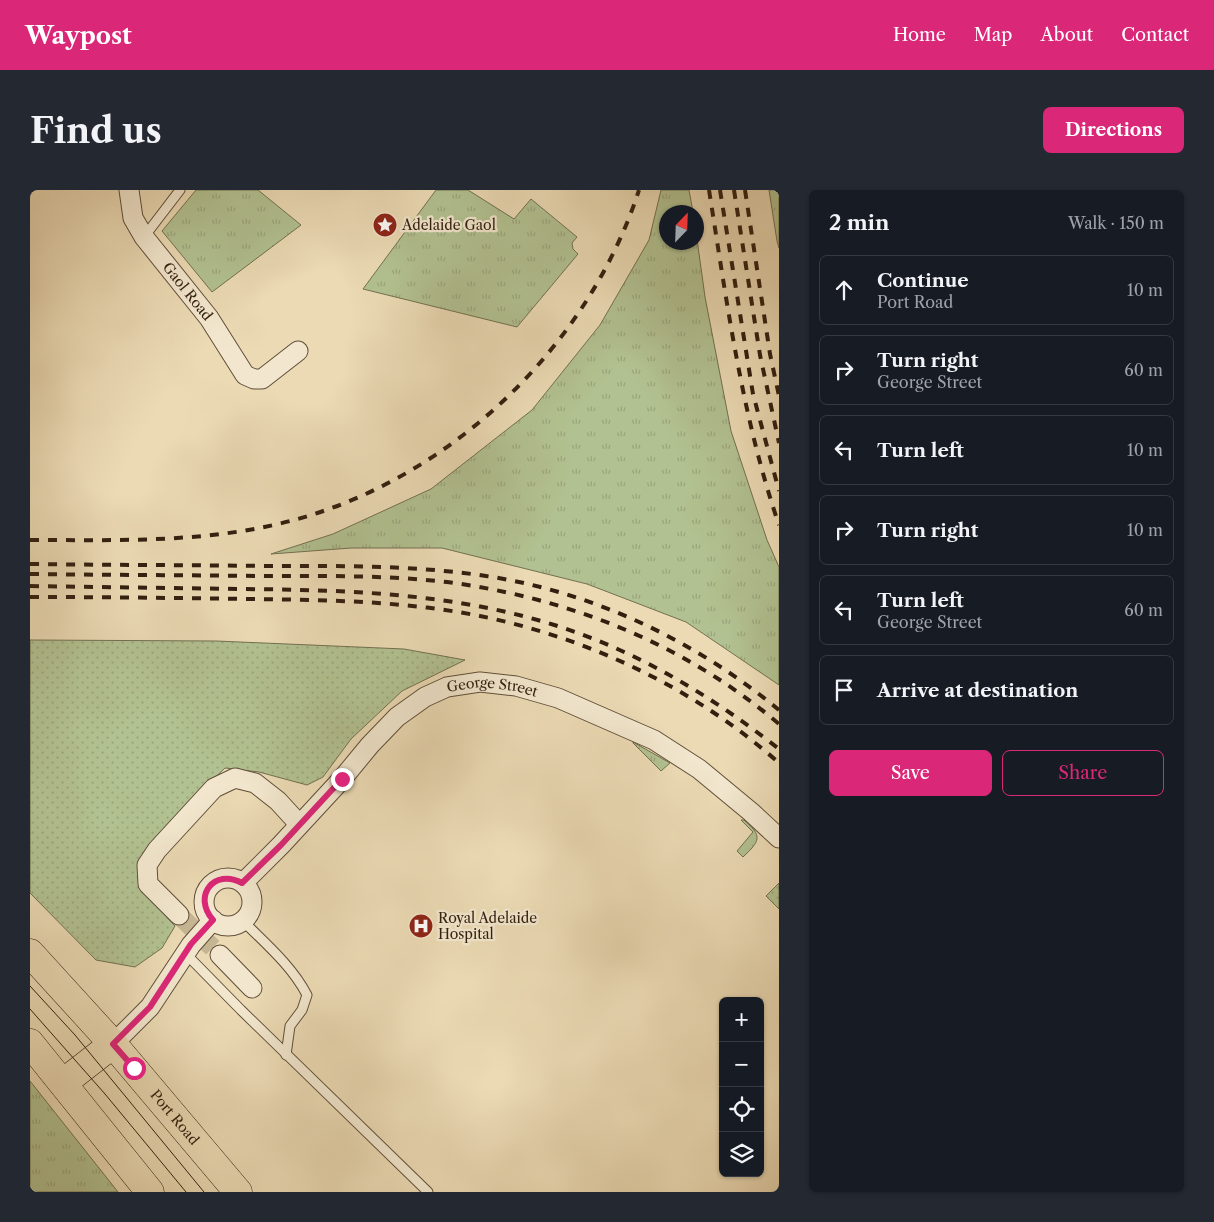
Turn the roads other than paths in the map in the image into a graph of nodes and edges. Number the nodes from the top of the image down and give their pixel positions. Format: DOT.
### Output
graph roads {
  1 [pos="129,190"];
  2 [pos="180,190"];
  3 [pos="144,237"];
  4 [pos="298,351"];
  5 [pos="299,824"];
  6 [pos="779,838"];
  7 [pos="242,883"];
  8 [pos="179,915"];
  9 [pos="213,920"];
  10 [pos="243,920"];
  11 [pos="30,953"];
  12 [pos="185,953"];
  13 [pos="220,955"];
  14 [pos="252,988"];
  15 [pos="30,1043"];
  16 [pos="113,1044"];
  17 [pos="286,1054"];
  18 [pos="63,1083"];
  19 [pos="150,1192"];
  20 [pos="238,1192"];
  21 [pos="428,1192"];
  1 -- 3 [label="street, Gaol Road"];
  2 -- 3 [label="lane"];
  3 -- 4 [label="street, Gaol Road"];
  5 -- 6 [label="street, George Street"];
  5 -- 7 [label="street, George Street"];
  5 -- 8 [label="street"];
  7 -- 9 [label="street"];
  7 -- 10 [label="street"];
  9 -- 10 [label="street"];
  9 -- 12 [label="street"];
  10 -- 17 [label="lane"];
  11 -- 16 [label="main road, Port Road"];
  12 -- 16 [label="street"];
  12 -- 17 [label="lane"];
  13 -- 14 [label="street"];
  15 -- 18 [label="main road"];
  16 -- 18 [label="main road"];
  16 -- 20 [label="main road, Port Road"];
  17 -- 21 [label="lane"];
  18 -- 19 [label="main road"];
}
